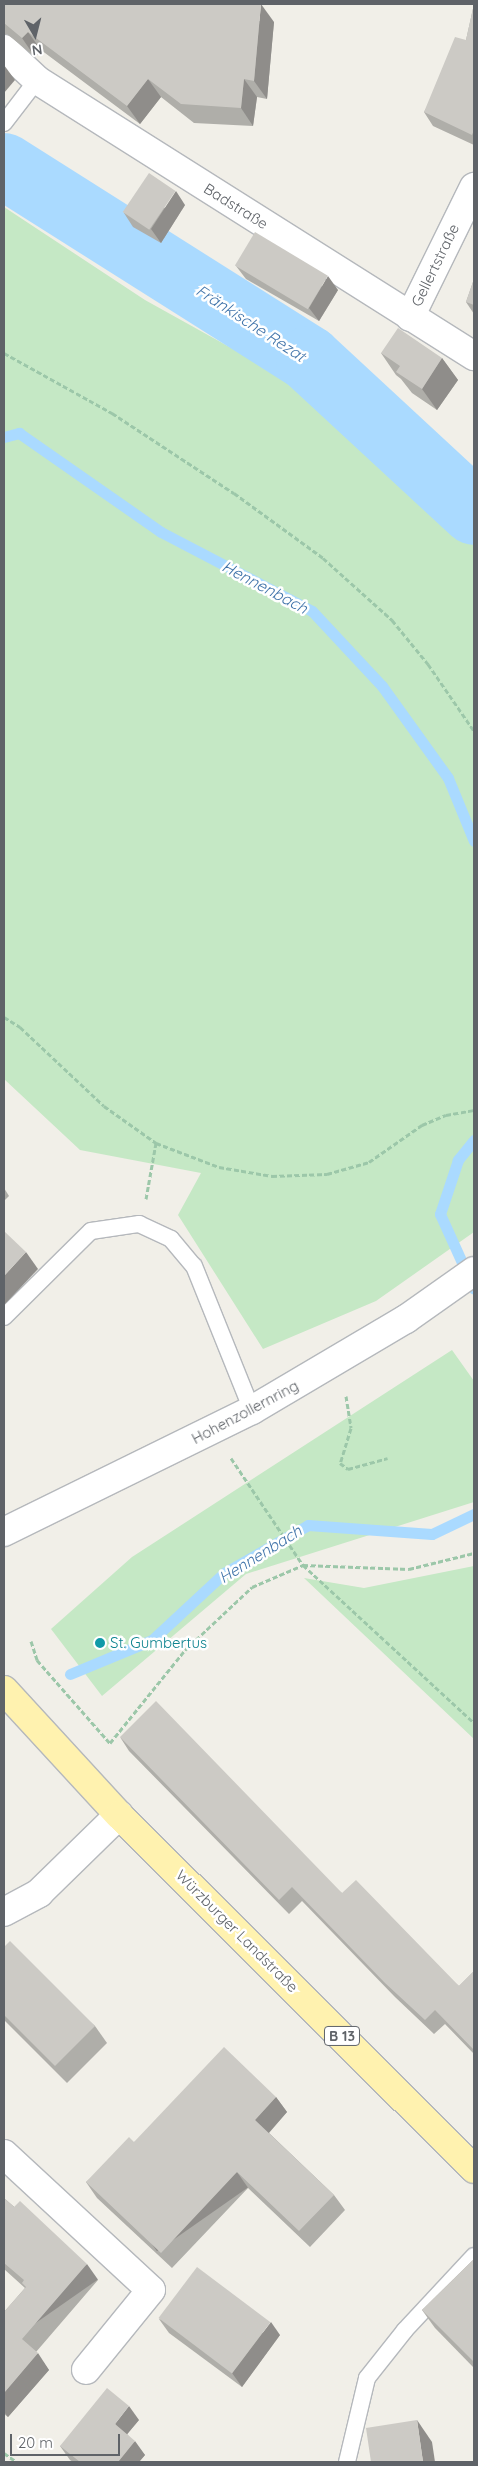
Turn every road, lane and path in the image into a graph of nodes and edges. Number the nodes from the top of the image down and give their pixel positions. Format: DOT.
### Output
graph roads {
  1 [pos="4,49"];
  2 [pos="37,80"];
  3 [pos="4,124"];
  4 [pos="474,187"];
  5 [pos="410,317"];
  6 [pos="4,353"];
  7 [pos="474,356"];
  8 [pos="474,731"];
  9 [pos="4,1017"];
  10 [pos="474,1110"];
  11 [pos="156,1143"];
  12 [pos="138,1224"];
  13 [pos="474,1272"];
  14 [pos="4,1318"];
  15 [pos="346,1396"];
  16 [pos="252,1410"];
  17 [pos="213,1430"];
  18 [pos="388,1458"];
  19 [pos="4,1532"];
  20 [pos="474,1553"];
  21 [pos="303,1565"];
  22 [pos="31,1640"];
  23 [pos="4,1690"];
  24 [pos="474,1723"];
  25 [pos="119,1815"];
  26 [pos="4,1912"];
  27 [pos="4,2154"];
  28 [pos="474,2169"];
  29 [pos="474,2256"];
  30 [pos="86,2370"];
  31 [pos="4,2453"];
  32 [pos="17,2462"];
  33 [pos="347,2462"];
  1 -- 2 [label="street, Badstraße"];
  2 -- 3 [label="lane"];
  2 -- 5 [label="street, Badstraße"];
  4 -- 5 [label="street, Gellertstraße"];
  5 -- 7 [label="street, Badstraße"];
  6 -- 8 [label="path"];
  9 -- 11 [label="path"];
  10 -- 11 [label="path"];
  11 -- 12 [label="path"];
  12 -- 14 [label="lane"];
  12 -- 16 [label="lane"];
  13 -- 16 [label="street, Hohenzollernring"];
  15 -- 18 [label="path"];
  16 -- 17 [label="street, Hohenzollernring"];
  17 -- 19 [label="street, Hohenzollernring"];
  17 -- 21 [label="path"];
  20 -- 21 [label="path"];
  21 -- 22 [label="path"];
  21 -- 24 [label="path"];
  23 -- 25 [label="main road, Würzburger Landstraße / B 13"];
  25 -- 26 [label="street"];
  25 -- 28 [label="main road, Würzburger Landstraße / B 13"];
  27 -- 30 [label="street"];
  29 -- 33 [label="lane"];
  31 -- 32 [label="path"];
}
